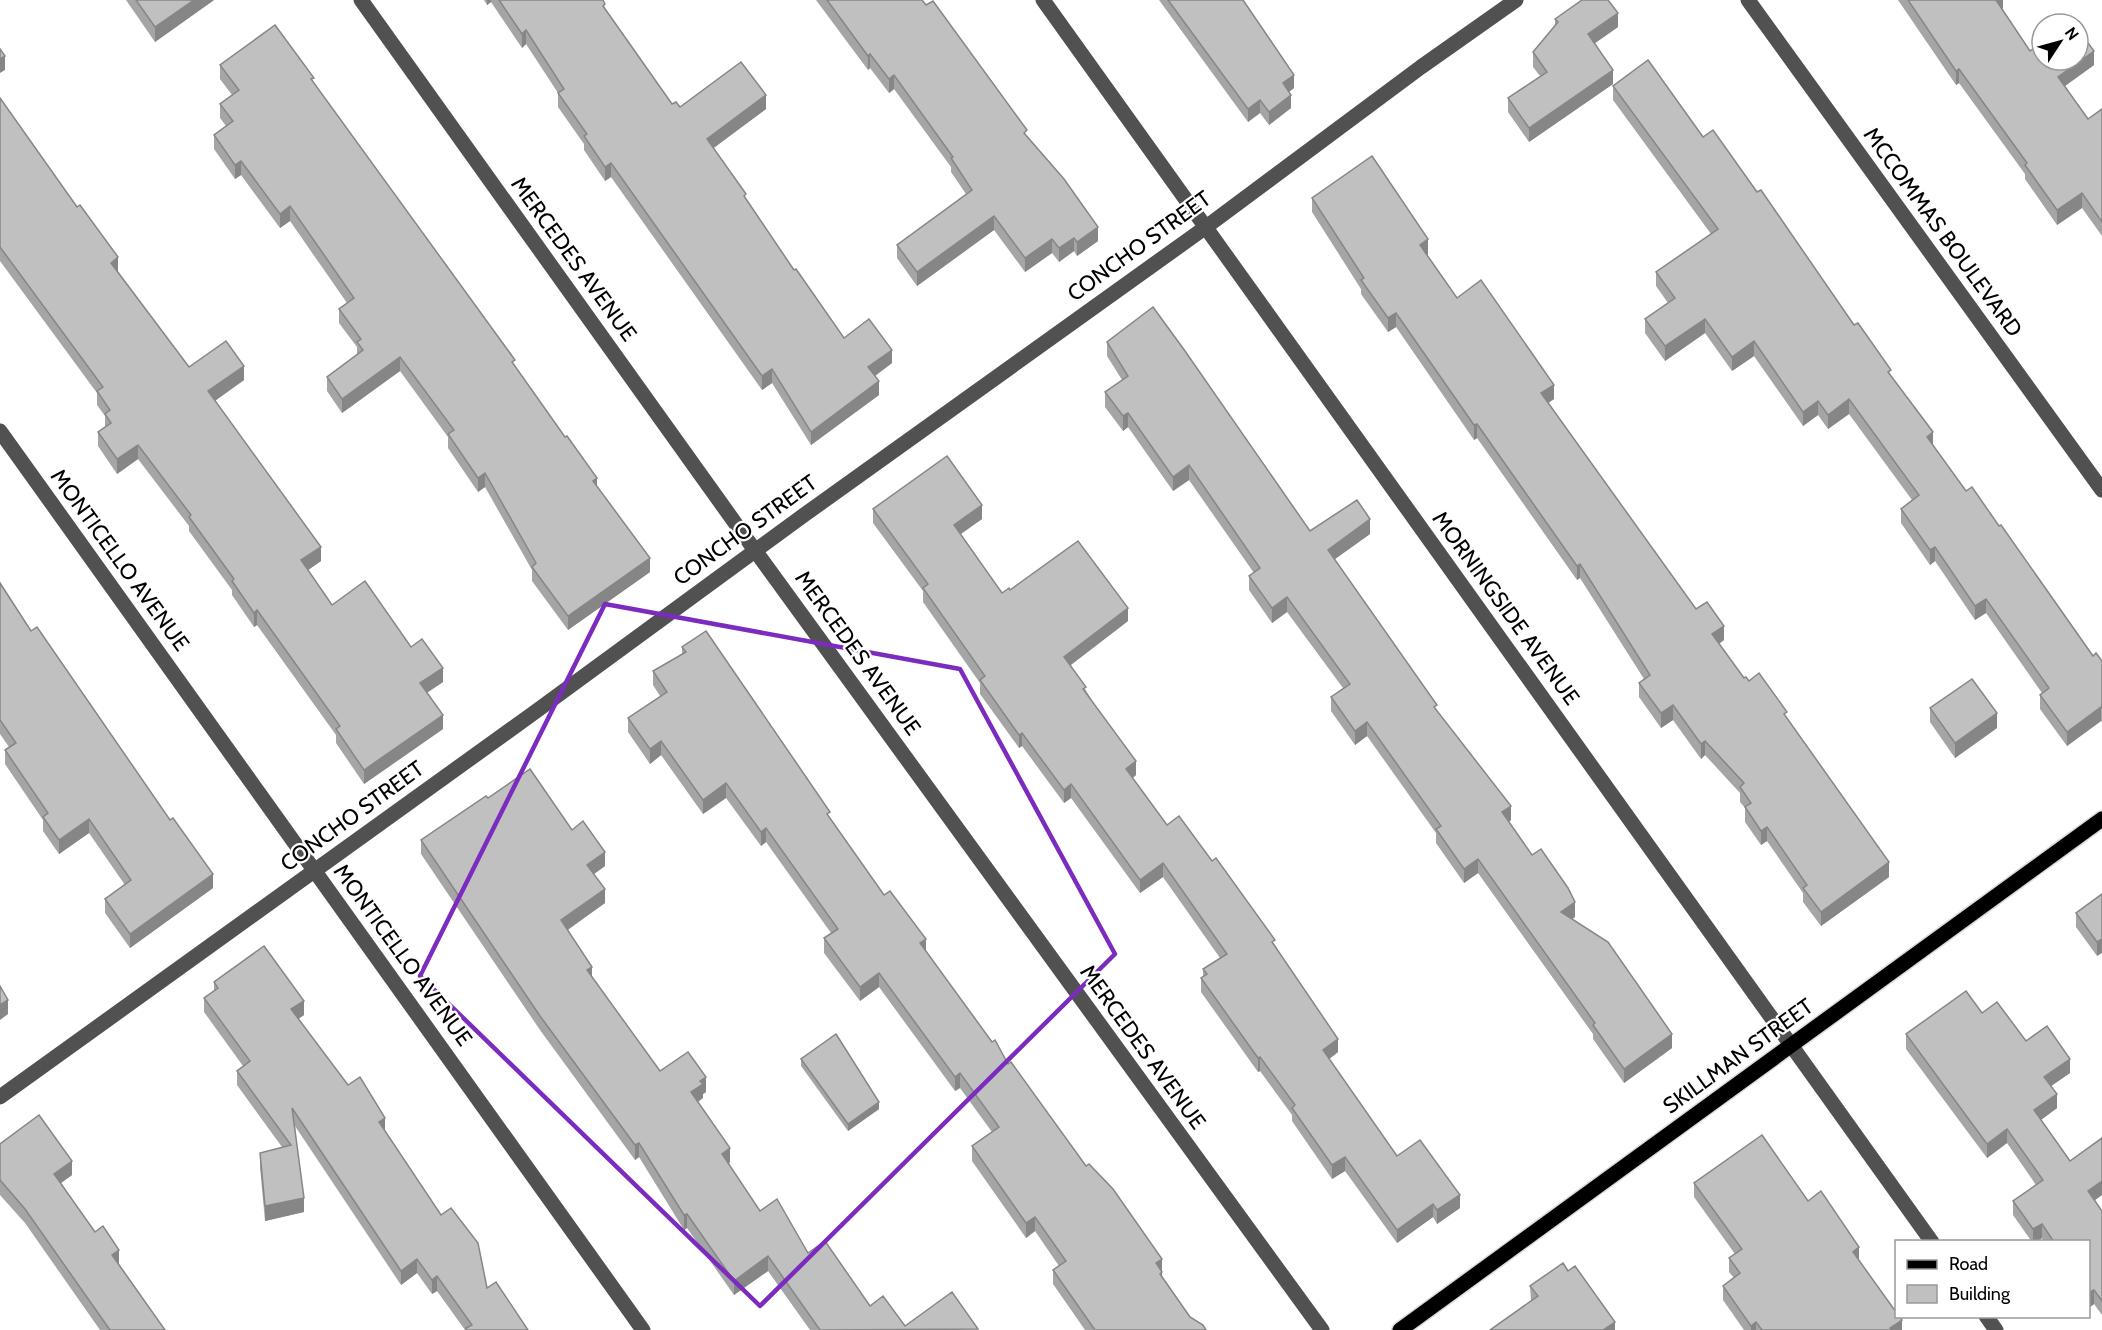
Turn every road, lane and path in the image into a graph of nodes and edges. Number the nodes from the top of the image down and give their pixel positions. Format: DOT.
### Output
graph roads {
  1 [pos="361,0"];
  2 [pos="1043,0"];
  3 [pos="1516,0"];
  4 [pos="1748,0"];
  5 [pos="1206,227"];
  6 [pos="0,431"];
  7 [pos="2102,490"];
  8 [pos="755,550"];
  9 [pos="2102,819"];
  10 [pos="315,870"];
  11 [pos="1790,1046"];
  12 [pos="0,1097"];
  13 [pos="1931,1240"];
  14 [pos="1987,1318"];
  15 [pos="643,1330"];
  16 [pos="1322,1330"];
  17 [pos="1400,1330"];
  18 [pos="1996,1330"];
  1 -- 8 [label="street, MERCEDES AVENUE"];
  2 -- 5 [label="street, MORNINGSIDE AVENUE"];
  3 -- 5 [label="street, CONCHO STREET"];
  4 -- 7 [label="street, MCCOMMAS BOULEVARD"];
  5 -- 8 [label="street, CONCHO STREET"];
  5 -- 11 [label="street, MORNINGSIDE AVENUE"];
  6 -- 10 [label="street, MONTICELLO AVENUE"];
  8 -- 10 [label="street, CONCHO STREET"];
  8 -- 16 [label="street, MERCEDES AVENUE"];
  9 -- 11 [label="main road, SKILLMAN STREET"];
  10 -- 12 [label="street, CONCHO STREET"];
  10 -- 15 [label="street, MONTICELLO AVENUE"];
  11 -- 13 [label="street, MORNINGSIDE AVENUE"];
  11 -- 17 [label="main road, SKILLMAN STREET"];
  14 -- 18 [label="street"];
}
